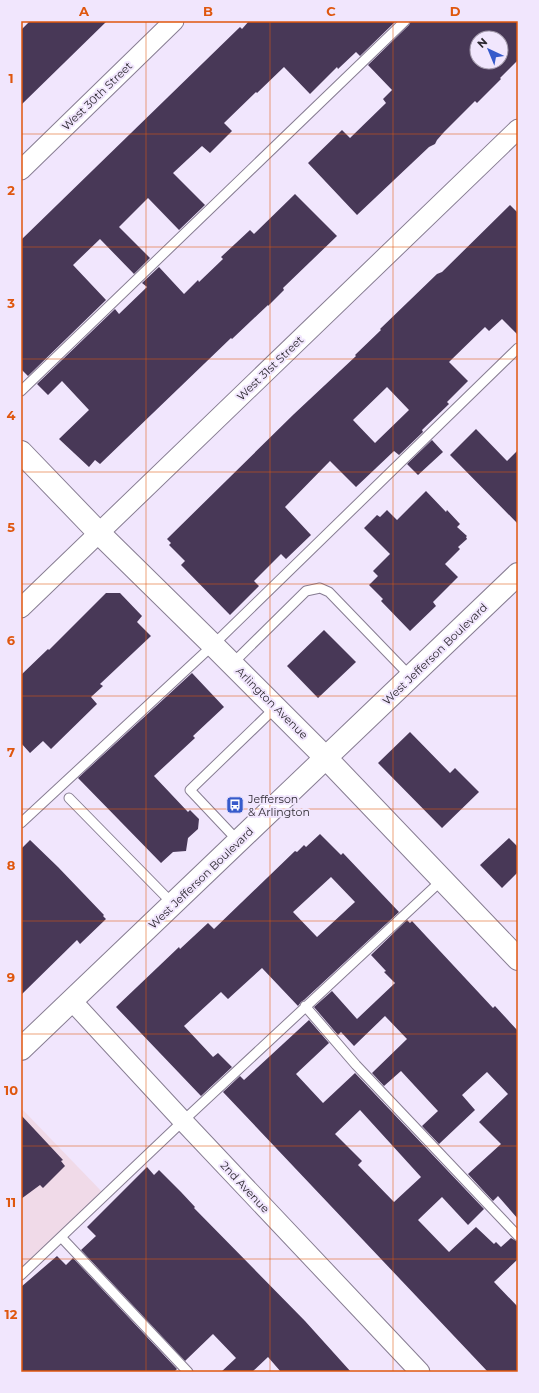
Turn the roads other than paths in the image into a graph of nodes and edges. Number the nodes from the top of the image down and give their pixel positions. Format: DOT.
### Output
graph roads {
  1 [pos="174,21"];
  2 [pos="405,21"];
  3 [pos="518,129"];
  4 [pos="21,170"];
  5 [pos="518,348"];
  6 [pos="21,391"];
  7 [pos="21,452"];
  8 [pos="99,533"];
  9 [pos="518,574"];
  10 [pos="21,608"];
  11 [pos="213,645"];
  12 [pos="232,664"];
  13 [pos="411,677"];
  14 [pos="276,707"];
  15 [pos="326,758"];
  16 [pos="69,798"];
  17 [pos="21,823"];
  18 [pos="239,842"];
  19 [pos="442,880"];
  20 [pos="173,904"];
  21 [pos="518,959"];
  22 [pos="72,1001"];
  23 [pos="305,1006"];
  24 [pos="21,1049"];
  25 [pos="182,1121"];
  26 [pos="518,1236"];
  27 [pos="61,1237"];
  28 [pos="21,1274"];
  29 [pos="188,1372"];
  30 [pos="420,1372"];
  1 -- 4 [label="street, West 30th Street"];
  2 -- 6 [label="lane"];
  3 -- 8 [label="street, West 31st Street"];
  5 -- 11 [label="lane"];
  7 -- 8 [label="main road, Arlington Avenue"];
  8 -- 10 [label="street, West 31st Street"];
  8 -- 11 [label="main road, Arlington Avenue"];
  9 -- 13 [label="main road, West Jefferson Boulevard"];
  11 -- 12 [label="main road, Arlington Avenue"];
  11 -- 17 [label="lane"];
  12 -- 13 [label="lane"];
  12 -- 14 [label="main road, Arlington Avenue"];
  13 -- 15 [label="main road, West Jefferson Boulevard"];
  14 -- 15 [label="main road, Arlington Avenue"];
  14 -- 18 [label="lane"];
  15 -- 18 [label="main road, West Jefferson Boulevard"];
  15 -- 19 [label="main road, Arlington Avenue"];
  16 -- 20 [label="lane"];
  18 -- 20 [label="main road, West Jefferson Boulevard"];
  19 -- 21 [label="main road, Arlington Avenue"];
  19 -- 23 [label="lane"];
  20 -- 22 [label="main road, West Jefferson Boulevard"];
  22 -- 24 [label="main road, West Jefferson Boulevard"];
  22 -- 25 [label="street, 2nd Avenue"];
  23 -- 25 [label="lane"];
  23 -- 26 [label="lane"];
  25 -- 27 [label="lane"];
  25 -- 30 [label="street, 2nd Avenue"];
  27 -- 28 [label="lane"];
  27 -- 29 [label="lane"];
}
